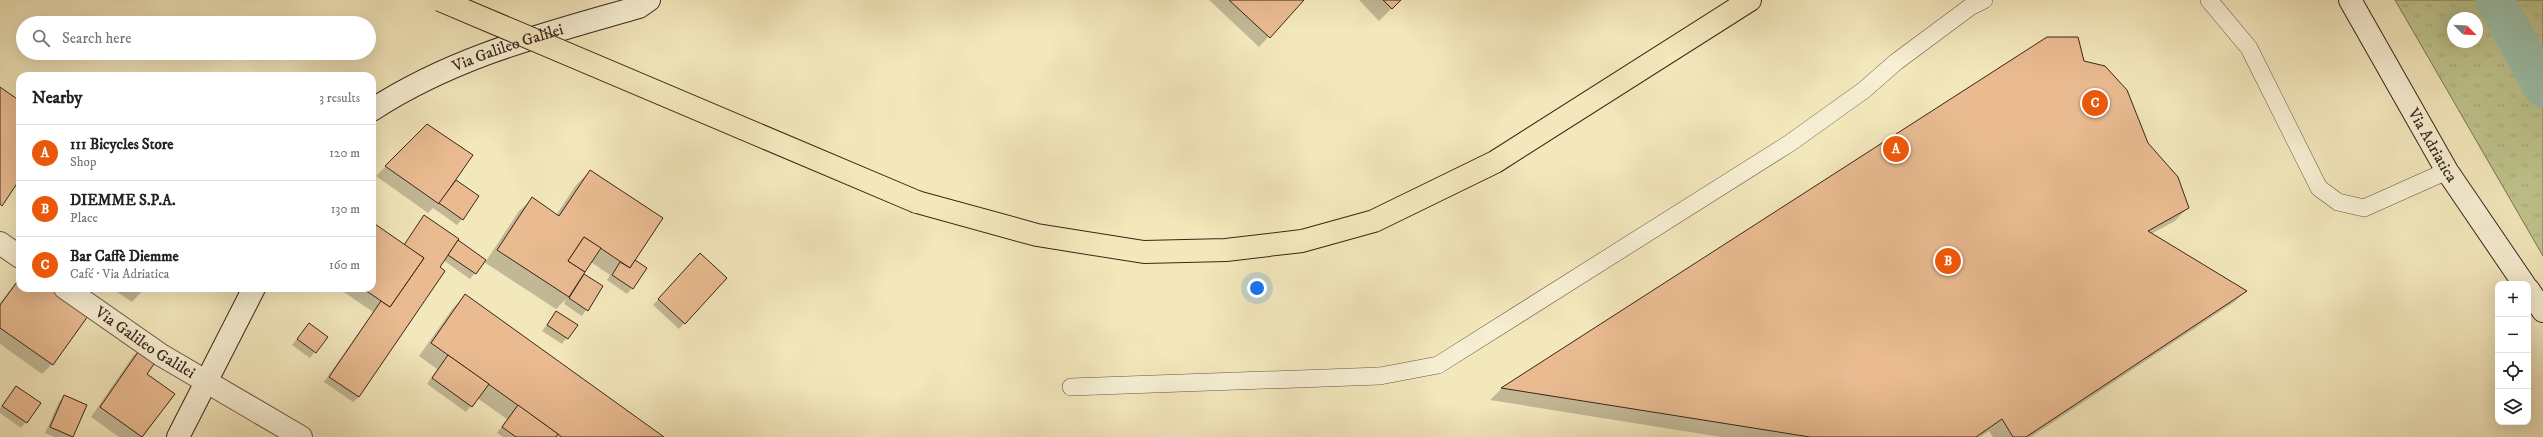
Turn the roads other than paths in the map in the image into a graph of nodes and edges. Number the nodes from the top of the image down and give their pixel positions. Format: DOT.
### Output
graph roads {
  1 [pos="440,0"];
  2 [pos="649,0"];
  3 [pos="1750,0"];
  4 [pos="1984,0"];
  5 [pos="2209,0"];
  6 [pos="2350,0"];
  7 [pos="376,107"];
  8 [pos="2447,171"];
  9 [pos="0,243"];
  10 [pos="16,254"];
  11 [pos="2522,281"];
  12 [pos="71,292"];
  13 [pos="252,292"];
  14 [pos="2531,293"];
  15 [pos="2543,311"];
  16 [pos="207,380"];
  17 [pos="1071,387"];
  18 [pos="178,437"];
  19 [pos="301,437"];
  1 -- 3 [label="highway, bridge"];
  2 -- 7 [label="street, Via Galileo Galilei"];
  4 -- 17 [label="lane"];
  5 -- 8 [label="lane"];
  6 -- 8 [label="street, Via Adriatica"];
  8 -- 11 [label="street, Via Adriatica"];
  9 -- 10 [label="street"];
  12 -- 16 [label="street, Via Galileo Galilei"];
  13 -- 16 [label="street, Via Galileo Galilei"];
  14 -- 15 [label="street"];
  16 -- 18 [label="street, Via Galileo Galilei"];
  16 -- 19 [label="street"];
}
